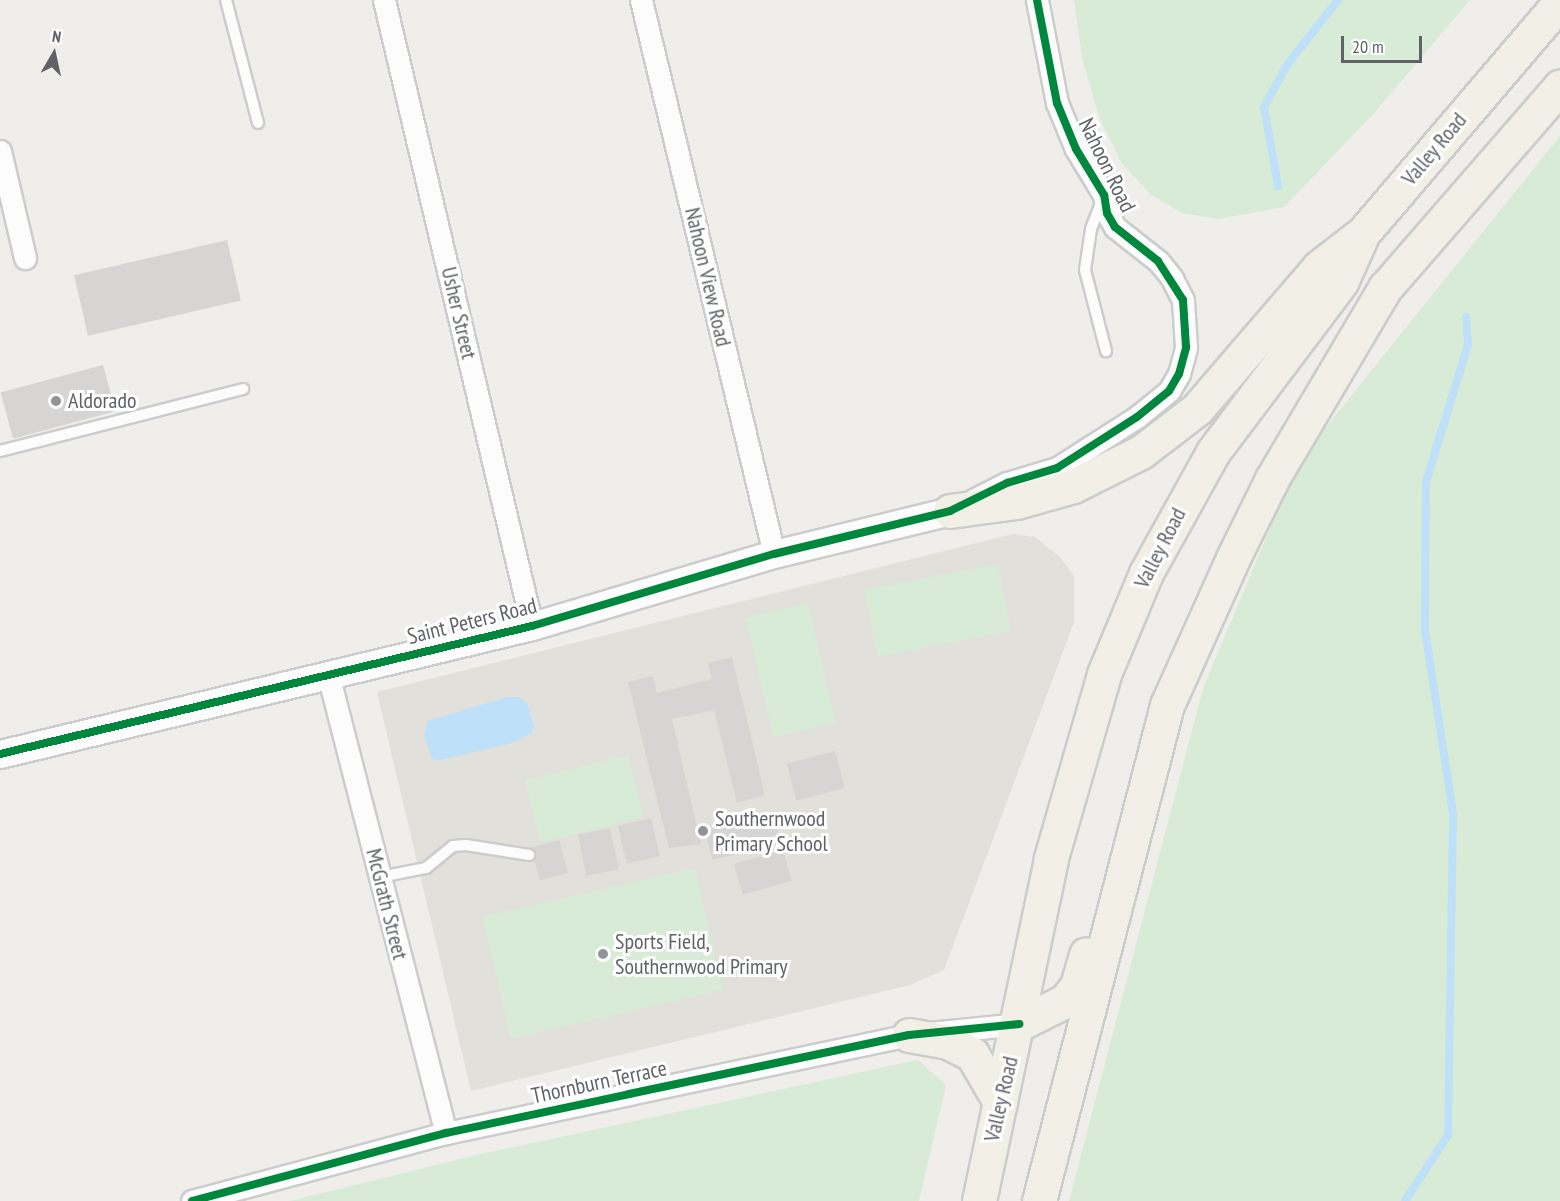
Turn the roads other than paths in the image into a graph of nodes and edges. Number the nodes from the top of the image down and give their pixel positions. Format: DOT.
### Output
graph roads {
  1 [pos="226,0"];
  2 [pos="384,0"];
  3 [pos="641,0"];
  4 [pos="1037,0"];
  5 [pos="1560,2"];
  6 [pos="1560,87"];
  7 [pos="258,123"];
  8 [pos="0,151"];
  9 [pos="1104,195"];
  10 [pos="1363,233"];
  11 [pos="25,258"];
  12 [pos="1106,351"];
  13 [pos="243,389"];
  14 [pos="0,452"];
  15 [pos="950,511"];
  16 [pos="774,554"];
  17 [pos="532,626"];
  18 [pos="328,674"];
  19 [pos="0,754"];
  20 [pos="1149,774"];
  21 [pos="529,855"];
  22 [pos="380,877"];
  23 [pos="1018,1024"];
  24 [pos="909,1035"];
  25 [pos="1000,1102"];
  26 [pos="446,1133"];
  27 [pos="192,1201"];
  28 [pos="979,1201"];
  29 [pos="1039,1201"];
  1 -- 7 [label="lane"];
  2 -- 17 [label="street, Usher Street"];
  3 -- 16 [label="street, Nahoon View Road"];
  4 -- 9 [label="street, Nahoon Road"];
  5 -- 10 [label="highway, Valley Road"];
  6 -- 20 [label="highway"];
  8 -- 11 [label="street"];
  9 -- 12 [label="lane"];
  9 -- 15 [label="street, Nahoon Road"];
  10 -- 15 [label="highway"];
  10 -- 23 [label="highway, Valley Road"];
  13 -- 14 [label="lane"];
  15 -- 16 [label="street, Saint Peters Road"];
  16 -- 17 [label="street, Saint Peters Road"];
  17 -- 18 [label="street, Saint Peters Road"];
  18 -- 19 [label="street, Saint Peters Road"];
  18 -- 22 [label="street, McGrath Street"];
  20 -- 23 [label="highway"];
  20 -- 29 [label="highway"];
  21 -- 22 [label="lane"];
  22 -- 26 [label="street, McGrath Street"];
  23 -- 24 [label="street, Thornburn Terrace"];
  23 -- 25 [label="highway, Valley Road"];
  24 -- 25 [label="highway"];
  24 -- 26 [label="street, Thornburn Terrace"];
  25 -- 28 [label="highway, Valley Road"];
  26 -- 27 [label="street, Thornburn Terrace"];
}
